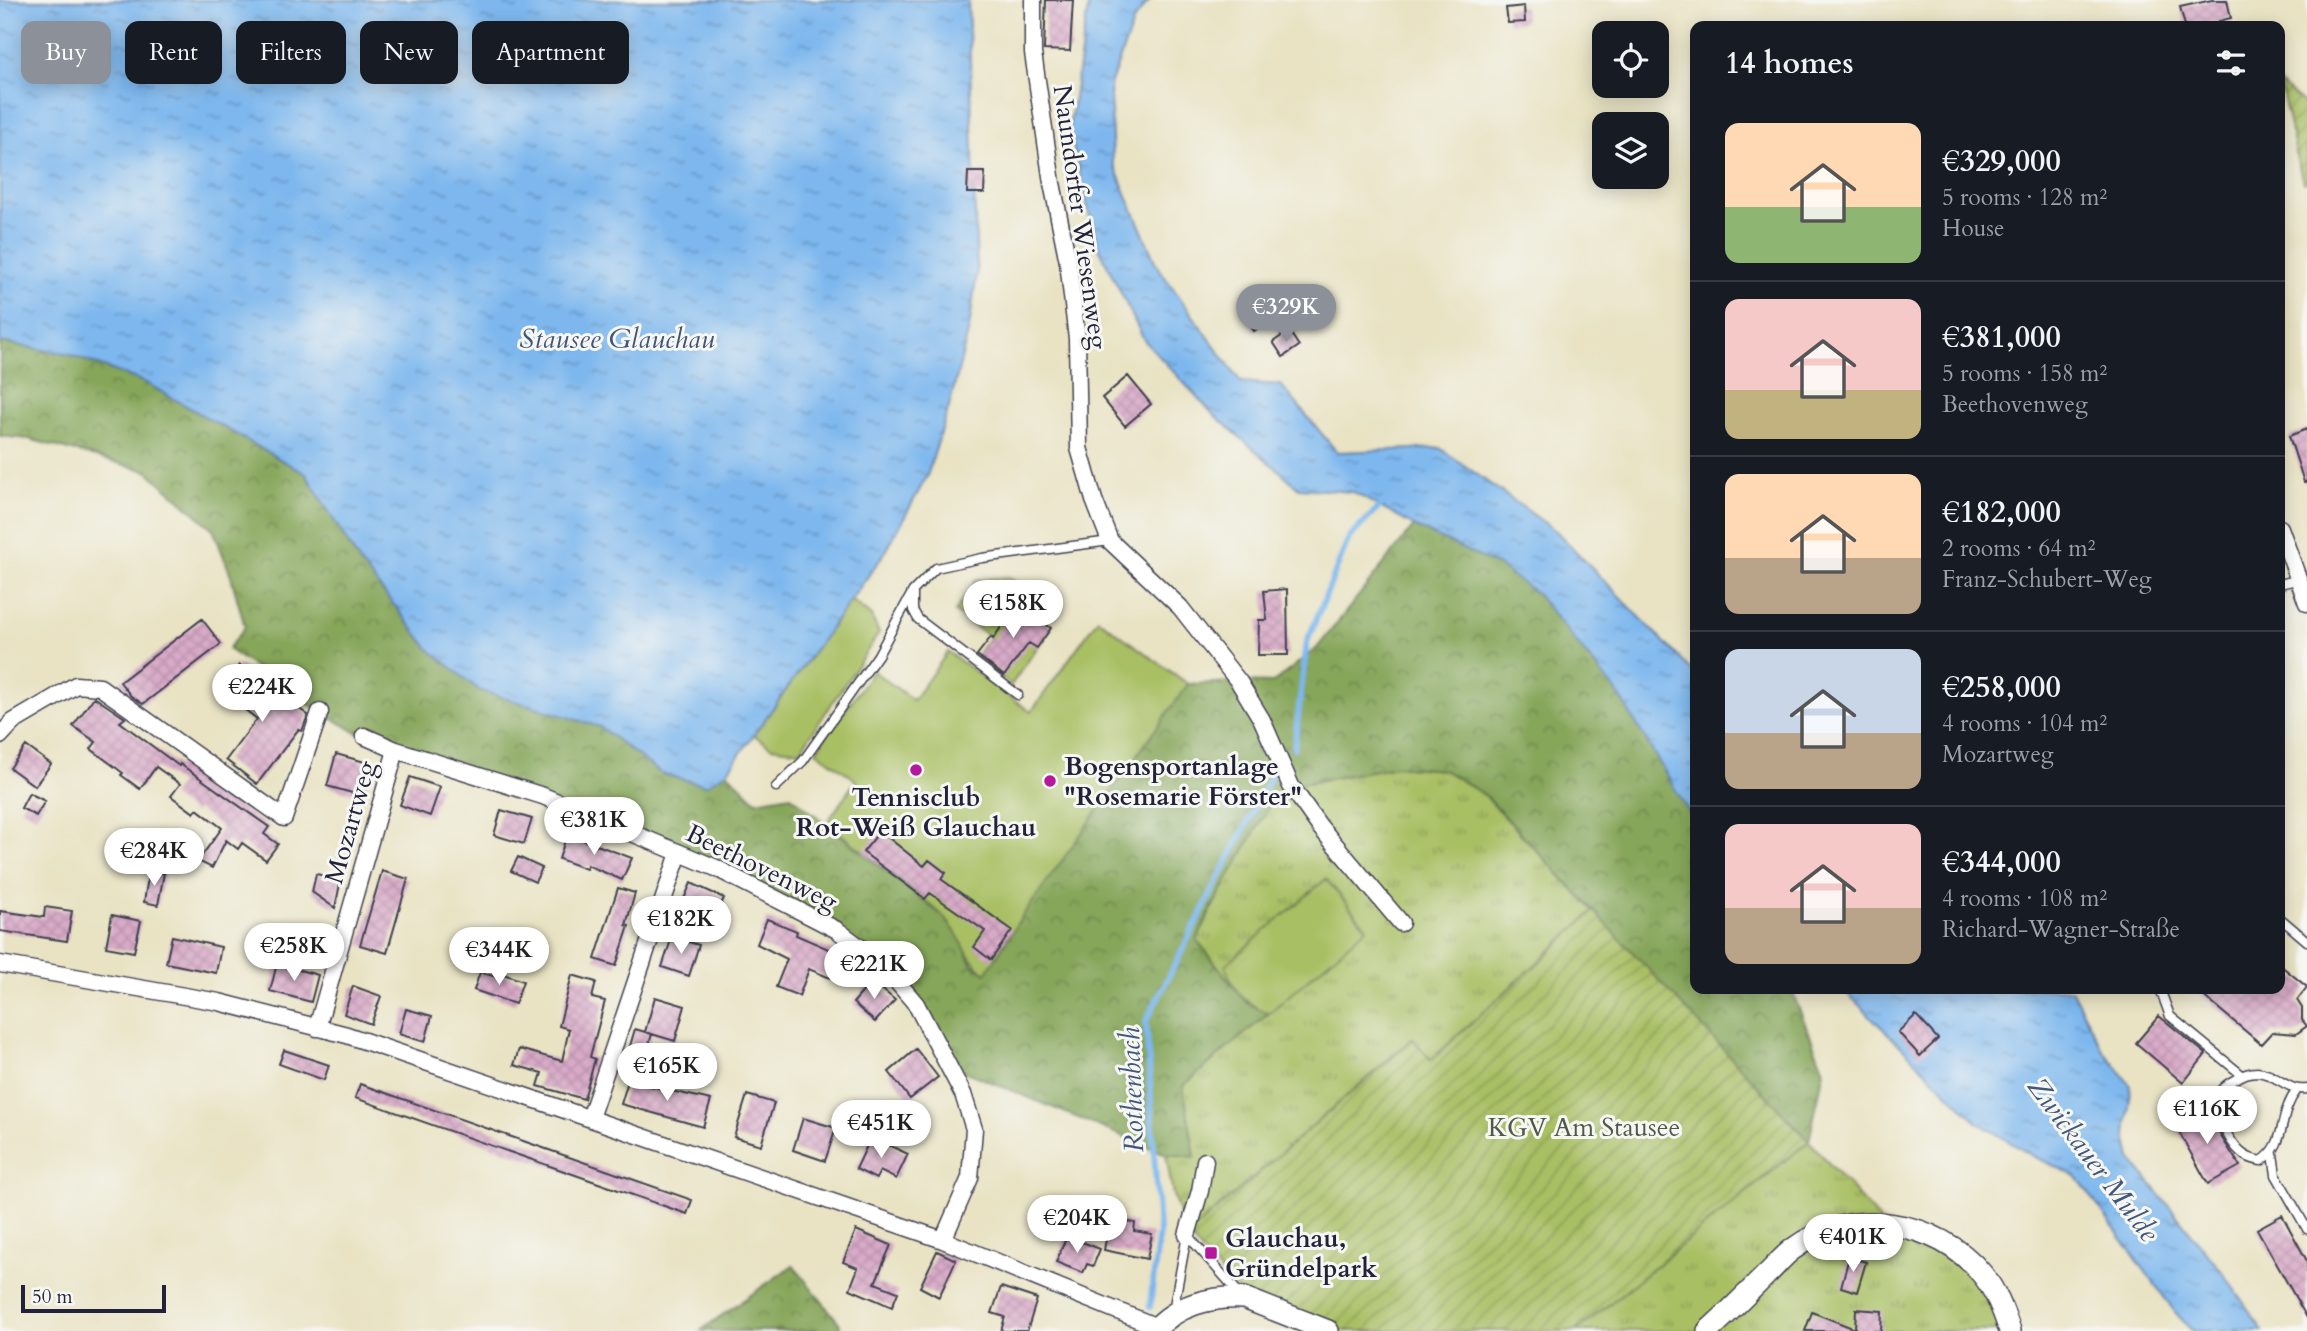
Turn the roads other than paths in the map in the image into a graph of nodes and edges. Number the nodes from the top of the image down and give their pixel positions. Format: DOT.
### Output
graph roads {
  1 [pos="1033,0"];
  2 [pos="1111,541"];
  3 [pos="2285,541"];
  4 [pos="2300,579"];
  5 [pos="2285,583"];
  6 [pos="913,591"];
  7 [pos="2307,603"];
  8 [pos="1018,695"];
  9 [pos="320,712"];
  10 [pos="0,736"];
  11 [pos="364,736"];
  12 [pos="396,750"];
  13 [pos="776,787"];
  14 [pos="679,853"];
  15 [pos="2285,922"];
  16 [pos="1401,923"];
  17 [pos="2307,941"];
  18 [pos="0,964"];
  19 [pos="2162,994"];
  20 [pos="317,1028"];
  21 [pos="2242,1075"];
  22 [pos="2307,1089"];
  23 [pos="2297,1090"];
  24 [pos="590,1118"];
  25 [pos="2273,1154"];
  26 [pos="1205,1161"];
  27 [pos="2307,1229"];
  28 [pos="1187,1235"];
  29 [pos="943,1240"];
  30 [pos="1244,1298"];
  31 [pos="1161,1324"];
  32 [pos="1328,1331"];
  33 [pos="1708,1331"];
  34 [pos="2010,1331"];
  1 -- 2 [label="street, Naundorfer Wiesenweg"];
  2 -- 6 [label="lane"];
  2 -- 16 [label="street, Naundorfer Wiesenweg"];
  3 -- 4 [label="street"];
  4 -- 5 [label="lane"];
  4 -- 7 [label="street"];
  6 -- 8 [label="lane"];
  6 -- 13 [label="lane"];
  9 -- 10 [label="street"];
  11 -- 12 [label="street, Beethovenweg"];
  12 -- 14 [label="street, Beethovenweg"];
  12 -- 20 [label="street, Mozartweg"];
  14 -- 24 [label="street"];
  14 -- 29 [label="street, Beethovenweg"];
  15 -- 17 [label="lane"];
  18 -- 20 [label="street"];
  19 -- 21 [label="lane"];
  20 -- 24 [label="street"];
  21 -- 23 [label="lane"];
  21 -- 25 [label="lane"];
  22 -- 23 [label="lane"];
  23 -- 25 [label="lane"];
  24 -- 29 [label="street"];
  25 -- 27 [label="lane"];
  26 -- 28 [label="street"];
  28 -- 30 [label="lane"];
  28 -- 31 [label="lane"];
  29 -- 31 [label="street"];
  30 -- 31 [label="street"];
  30 -- 32 [label="street"];
  33 -- 34 [label="street"];
}
